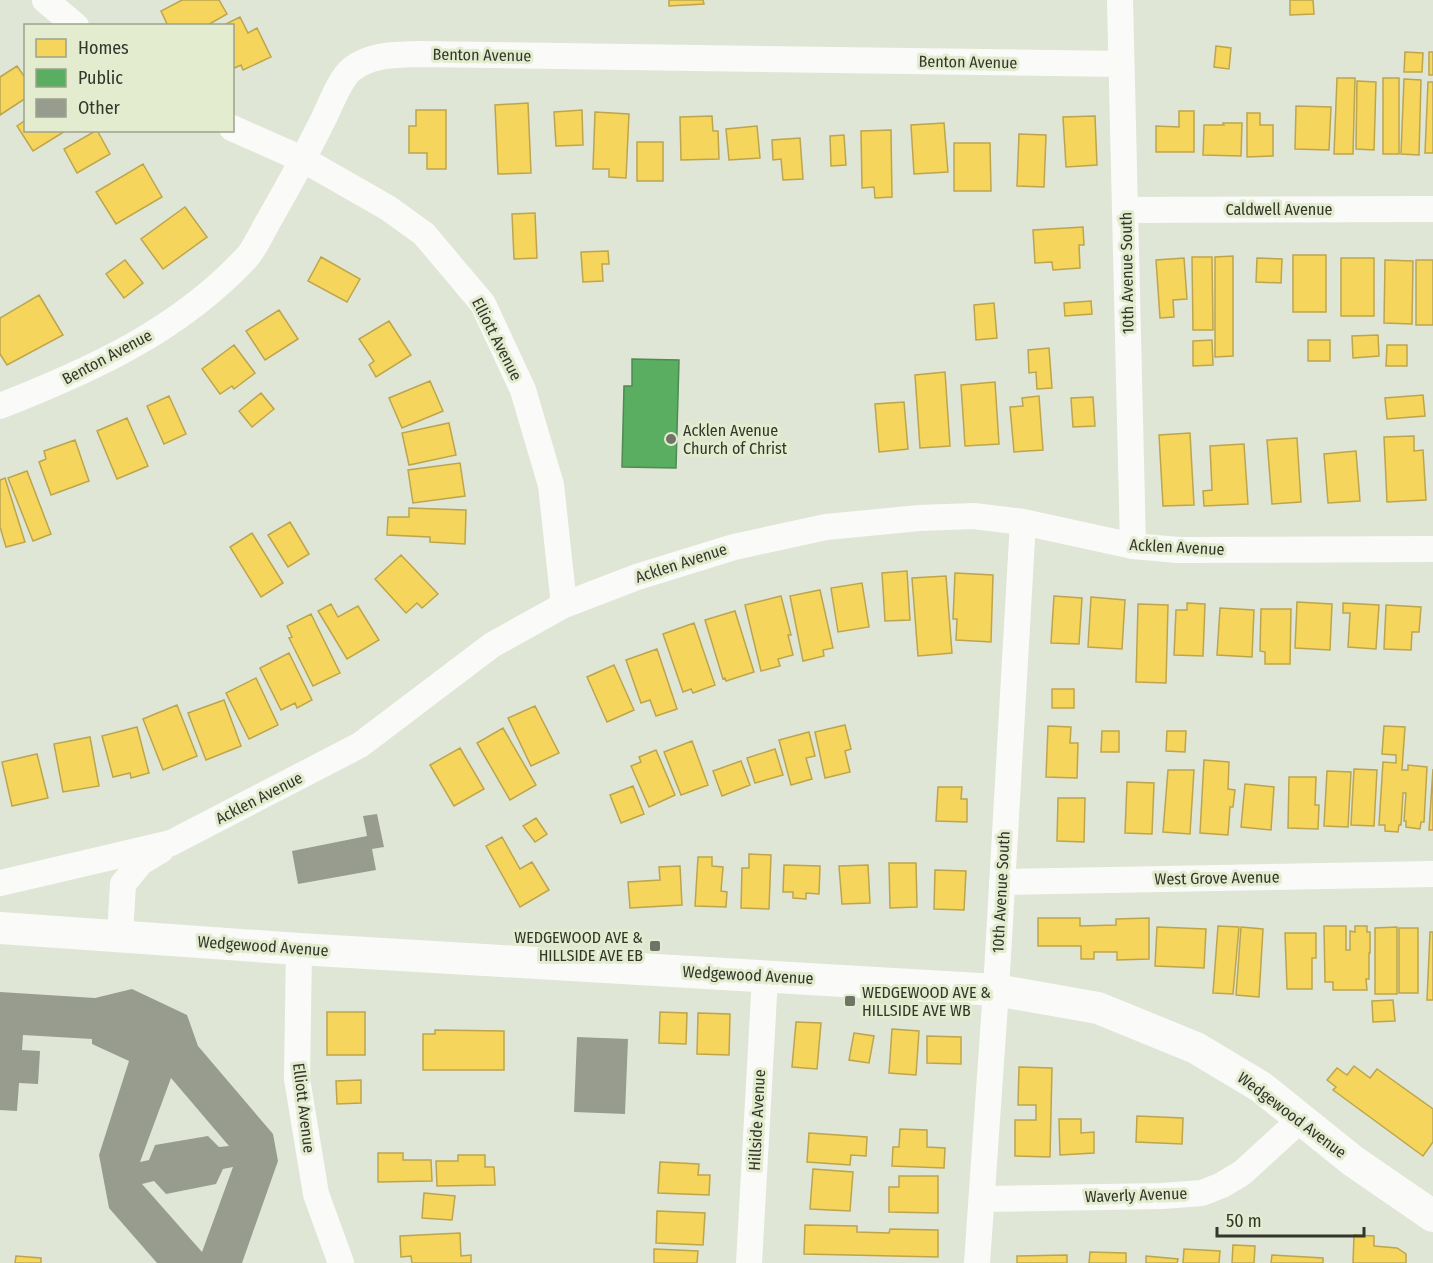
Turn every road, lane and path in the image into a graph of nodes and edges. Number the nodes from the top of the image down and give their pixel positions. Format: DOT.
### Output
graph roads {
  1 [pos="45,0"];
  2 [pos="1120,0"];
  3 [pos="74,24"];
  4 [pos="1121,64"];
  5 [pos="234,129"];
  6 [pos="304,160"];
  7 [pos="1433,208"];
  8 [pos="1125,210"];
  9 [pos="0,405"];
  10 [pos="1023,522"];
  11 [pos="1133,546"];
  12 [pos="1433,549"];
  13 [pos="564,605"];
  14 [pos="171,843"];
  15 [pos="1433,874"];
  16 [pos="1002,882"];
  17 [pos="0,883"];
  18 [pos="0,928"];
  19 [pos="120,935"];
  20 [pos="298,948"];
  21 [pos="765,977"];
  22 [pos="996,990"];
  23 [pos="1300,1119"];
  24 [pos="982,1199"];
  25 [pos="1433,1216"];
  26 [pos="341,1263"];
  27 [pos="748,1263"];
  28 [pos="977,1263"];
  1 -- 3 [label="street"];
  2 -- 4 [label="street, 10th Avenue South"];
  4 -- 6 [label="street, Benton Avenue"];
  4 -- 8 [label="street, 10th Avenue South"];
  5 -- 6 [label="street, Elliott Avenue"];
  6 -- 9 [label="street, Benton Avenue"];
  6 -- 13 [label="street, Elliott Avenue"];
  7 -- 8 [label="street, Caldwell Avenue"];
  8 -- 11 [label="street, 10th Avenue South"];
  10 -- 11 [label="street, Acklen Avenue"];
  10 -- 13 [label="street, Acklen Avenue"];
  10 -- 16 [label="street, 10th Avenue South"];
  11 -- 12 [label="street, Acklen Avenue"];
  13 -- 14 [label="street, Acklen Avenue"];
  14 -- 17 [label="street, Acklen Avenue"];
  14 -- 19 [label="street"];
  15 -- 16 [label="street, West Grove Avenue"];
  16 -- 22 [label="street, 10th Avenue South"];
  18 -- 19 [label="main road, Wedgewood Avenue"];
  19 -- 20 [label="main road, Wedgewood Avenue"];
  20 -- 21 [label="main road, Wedgewood Avenue"];
  20 -- 26 [label="street, Elliott Avenue"];
  21 -- 22 [label="main road, Wedgewood Avenue"];
  21 -- 27 [label="street, Hillside Avenue"];
  22 -- 23 [label="main road, Wedgewood Avenue"];
  22 -- 24 [label="street, 10th Avenue South"];
  23 -- 24 [label="street, Waverly Avenue"];
  23 -- 25 [label="main road, Wedgewood Avenue"];
  24 -- 28 [label="street, 10th Avenue South"];
}
